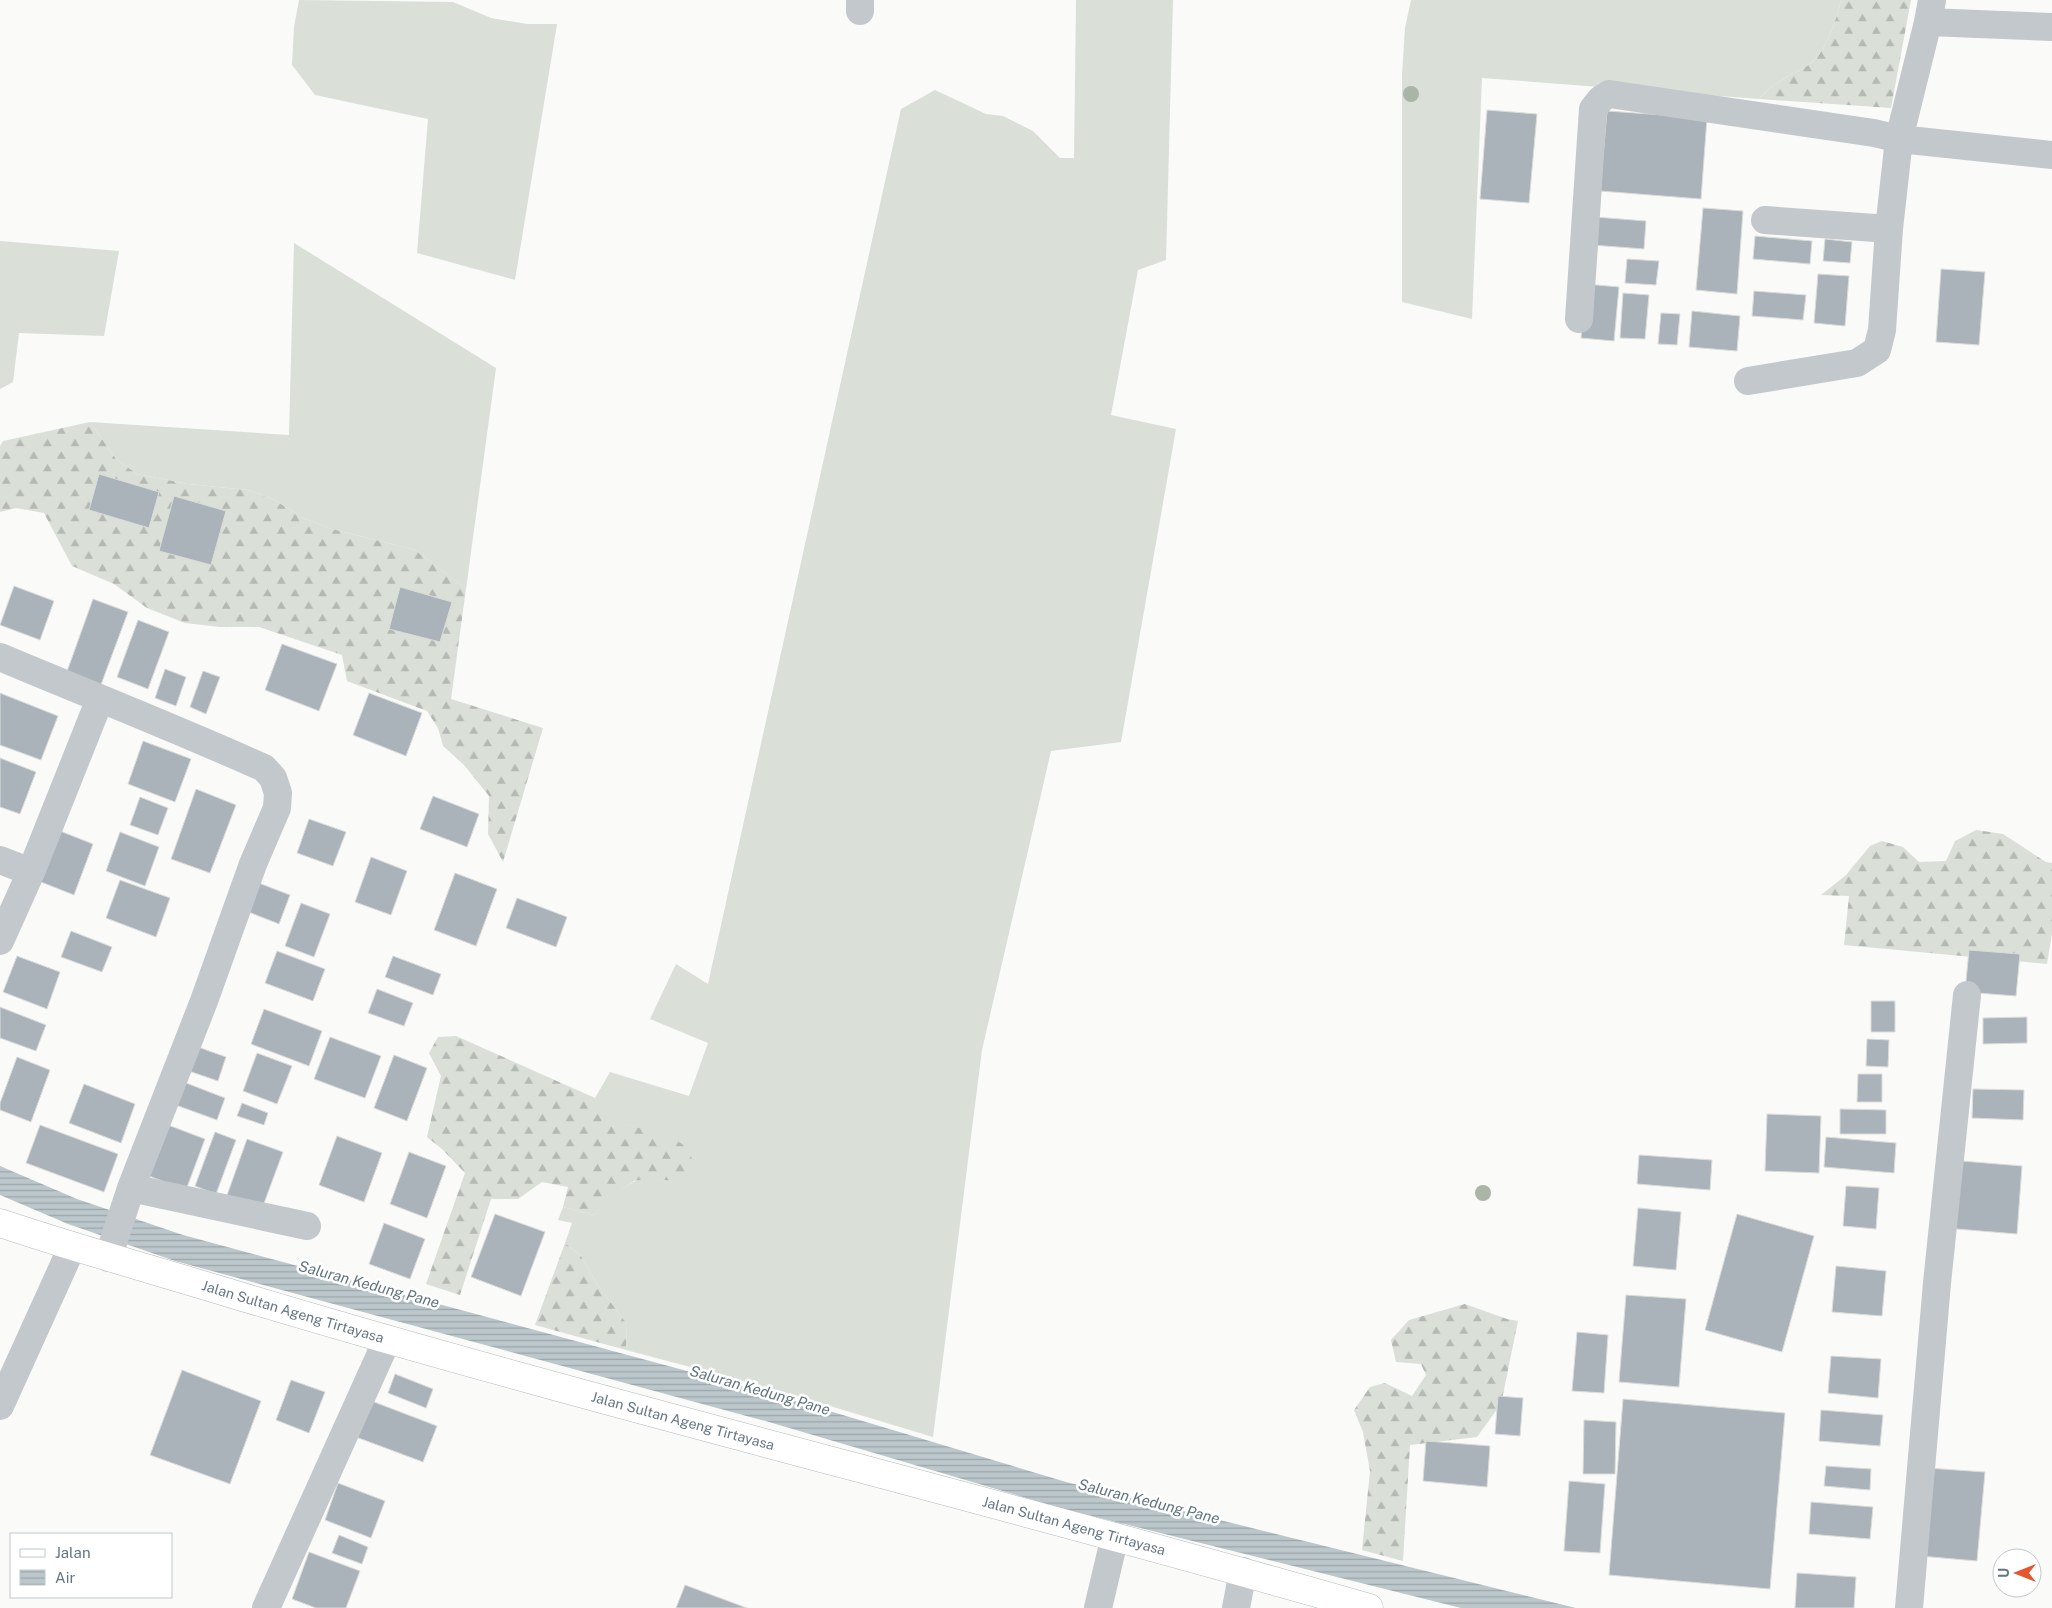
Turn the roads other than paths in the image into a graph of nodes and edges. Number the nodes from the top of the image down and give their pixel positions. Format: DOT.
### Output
graph roads {
  1 [pos="1930,11"];
  2 [pos="2052,27"];
  3 [pos="1899,139"];
  4 [pos="2052,156"];
  5 [pos="1765,220"];
  6 [pos="1889,229"];
  7 [pos="1579,318"];
  8 [pos="1748,381"];
  9 [pos="0,657"];
  10 [pos="100,699"];
  11 [pos="0,860"];
  12 [pos="31,872"];
  13 [pos="0,941"];
  14 [pos="1967,995"];
  15 [pos="127,1197"];
  16 [pos="0,1223"];
  17 [pos="307,1226"];
  18 [pos="72,1247"];
  19 [pos="110,1253"];
  20 [pos="387,1340"];
  21 [pos="0,1406"];
  22 [pos="1115,1536"];
  23 [pos="1243,1571"];
  24 [pos="266,1608"];
  25 [pos="1098,1608"];
  26 [pos="1236,1608"];
  27 [pos="1369,1608"];
  28 [pos="1909,1608"];
  1 -- 2 [label="street"];
  1 -- 3 [label="street"];
  3 -- 4 [label="street"];
  3 -- 6 [label="street"];
  3 -- 7 [label="street"];
  5 -- 6 [label="street"];
  6 -- 8 [label="street"];
  9 -- 10 [label="street"];
  10 -- 12 [label="street"];
  10 -- 15 [label="street"];
  11 -- 12 [label="street"];
  12 -- 13 [label="street"];
  14 -- 28 [label="street"];
  15 -- 17 [label="street"];
  15 -- 19 [label="street"];
  16 -- 18 [label="main road, Jalan Sultan Ageng Tirtayasa"];
  18 -- 19 [label="main road, Jalan Sultan Ageng Tirtayasa"];
  18 -- 21 [label="street"];
  19 -- 20 [label="main road, Jalan Sultan Ageng Tirtayasa"];
  20 -- 22 [label="main road, Jalan Sultan Ageng Tirtayasa"];
  20 -- 24 [label="street"];
  22 -- 23 [label="main road, Jalan Sultan Ageng Tirtayasa"];
  22 -- 25 [label="street"];
  23 -- 26 [label="street"];
  23 -- 27 [label="main road, Jalan Sultan Ageng Tirtayasa"];
}
